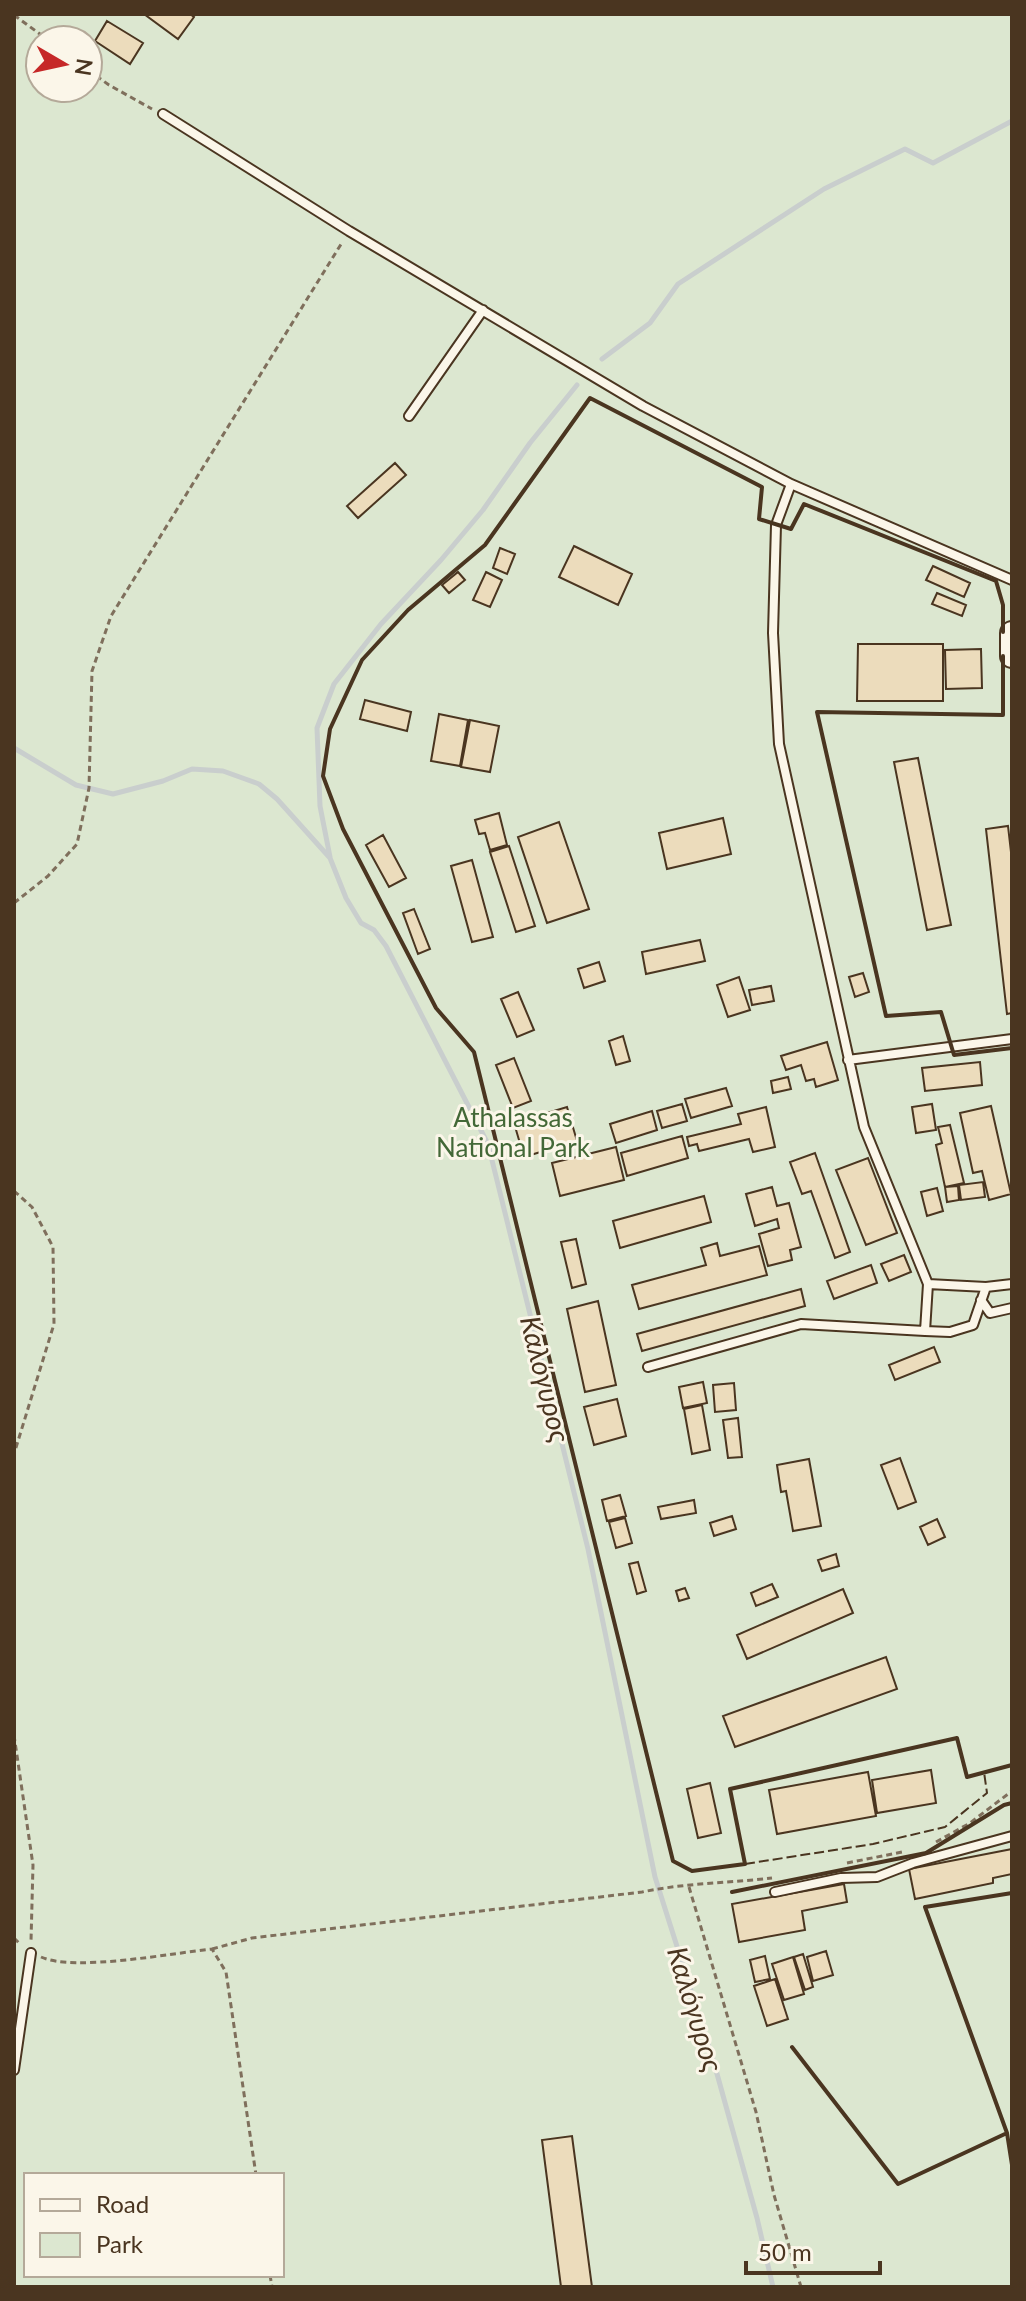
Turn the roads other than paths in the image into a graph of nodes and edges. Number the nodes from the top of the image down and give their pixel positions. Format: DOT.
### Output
graph roads {
  1 [pos="163,114"];
  2 [pos="483,310"];
  3 [pos="409,416"];
  4 [pos="791,484"];
  5 [pos="1012,580"];
  6 [pos="1012,633"];
  7 [pos="1012,656"];
  8 [pos="1012,1039"];
  9 [pos="848,1060"];
  10 [pos="928,1284"];
  11 [pos="1012,1284"];
  12 [pos="986,1287"];
  13 [pos="981,1300"];
  14 [pos="1012,1308"];
  15 [pos="925,1331"];
  16 [pos="648,1367"];
  17 [pos="1012,1836"];
  18 [pos="775,1892"];
  19 [pos="31,1953"];
  20 [pos="14,2070"];
  1 -- 2 [label="lane"];
  2 -- 3 [label="lane"];
  2 -- 4 [label="lane"];
  4 -- 5 [label="lane"];
  4 -- 9 [label="lane"];
  6 -- 7 [label="main road"];
  8 -- 9 [label="lane"];
  9 -- 10 [label="lane"];
  10 -- 12 [label="lane"];
  10 -- 15 [label="lane"];
  11 -- 12 [label="lane"];
  12 -- 13 [label="lane"];
  13 -- 14 [label="lane"];
  13 -- 15 [label="lane"];
  15 -- 16 [label="lane"];
  17 -- 18 [label="lane"];
  19 -- 20 [label="lane"];
}
